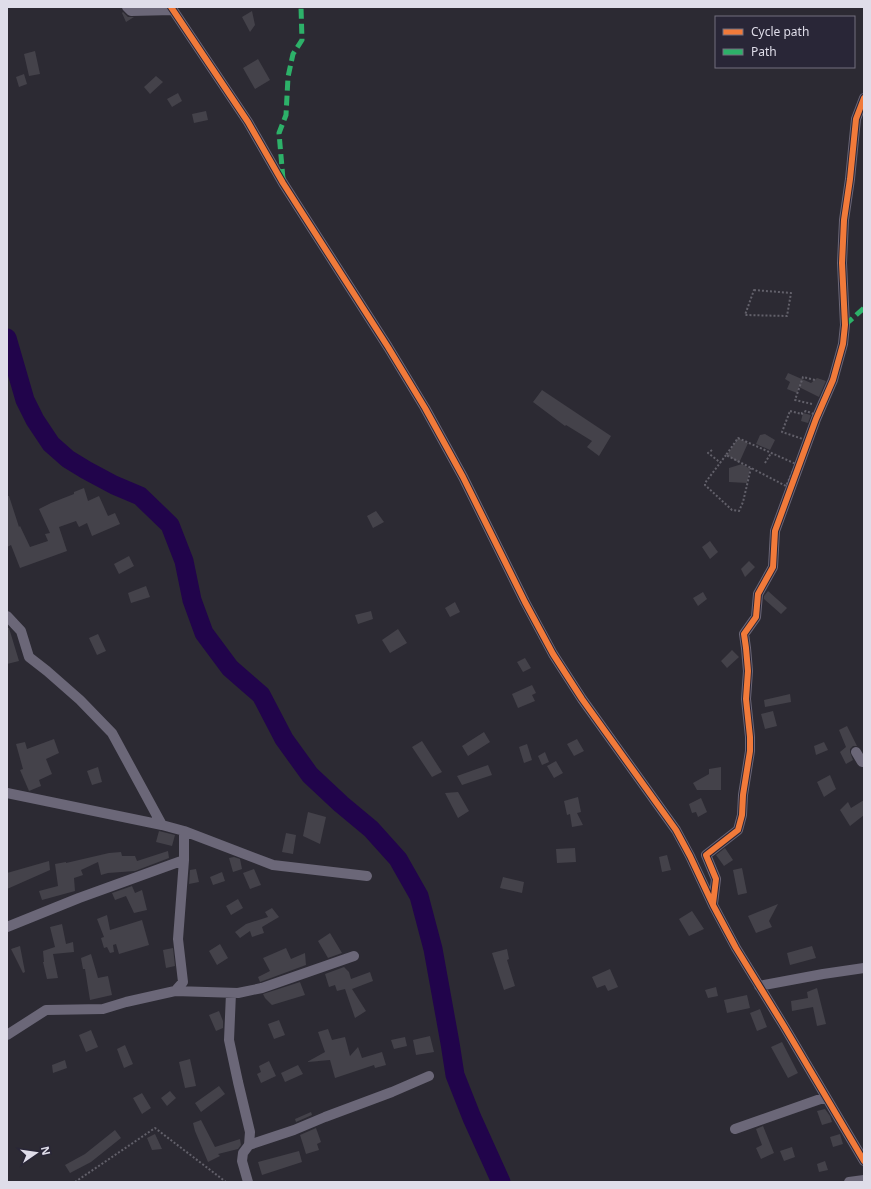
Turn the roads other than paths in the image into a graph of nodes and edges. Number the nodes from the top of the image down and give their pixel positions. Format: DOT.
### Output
graph roads {
  1 [pos="127,7"];
  2 [pos="172,8"];
  3 [pos="864,98"];
  4 [pos="7,616"];
  5 [pos="856,752"];
  6 [pos="864,762"];
  7 [pos="7,793"];
  8 [pos="162,824"];
  9 [pos="184,832"];
  10 [pos="184,860"];
  11 [pos="367,876"];
  12 [pos="713,905"];
  13 [pos="7,927"];
  14 [pos="354,956"];
  15 [pos="864,968"];
  16 [pos="759,986"];
  17 [pos="175,991"];
  18 [pos="231,993"];
  19 [pos="7,1035"];
  20 [pos="429,1076"];
  21 [pos="826,1097"];
  22 [pos="735,1129"];
  23 [pos="249,1145"];
  24 [pos="864,1161"];
  25 [pos="864,1180"];
  26 [pos="248,1182"];
  27 [pos="849,1182"];
  1 -- 2 [label="street"];
  2 -- 12 [label="street"];
  3 -- 12 [label="street"];
  4 -- 8 [label="street"];
  5 -- 6 [label="street"];
  7 -- 8 [label="street"];
  8 -- 9 [label="street"];
  9 -- 10 [label="street"];
  9 -- 11 [label="street"];
  10 -- 13 [label="street"];
  10 -- 17 [label="street"];
  12 -- 16 [label="street"];
  14 -- 18 [label="street"];
  15 -- 16 [label="street"];
  16 -- 21 [label="street"];
  17 -- 18 [label="street"];
  17 -- 19 [label="street"];
  18 -- 23 [label="street"];
  20 -- 23 [label="street"];
  21 -- 22 [label="street"];
  21 -- 24 [label="street"];
  23 -- 26 [label="street"];
  25 -- 27 [label="street"];
}
